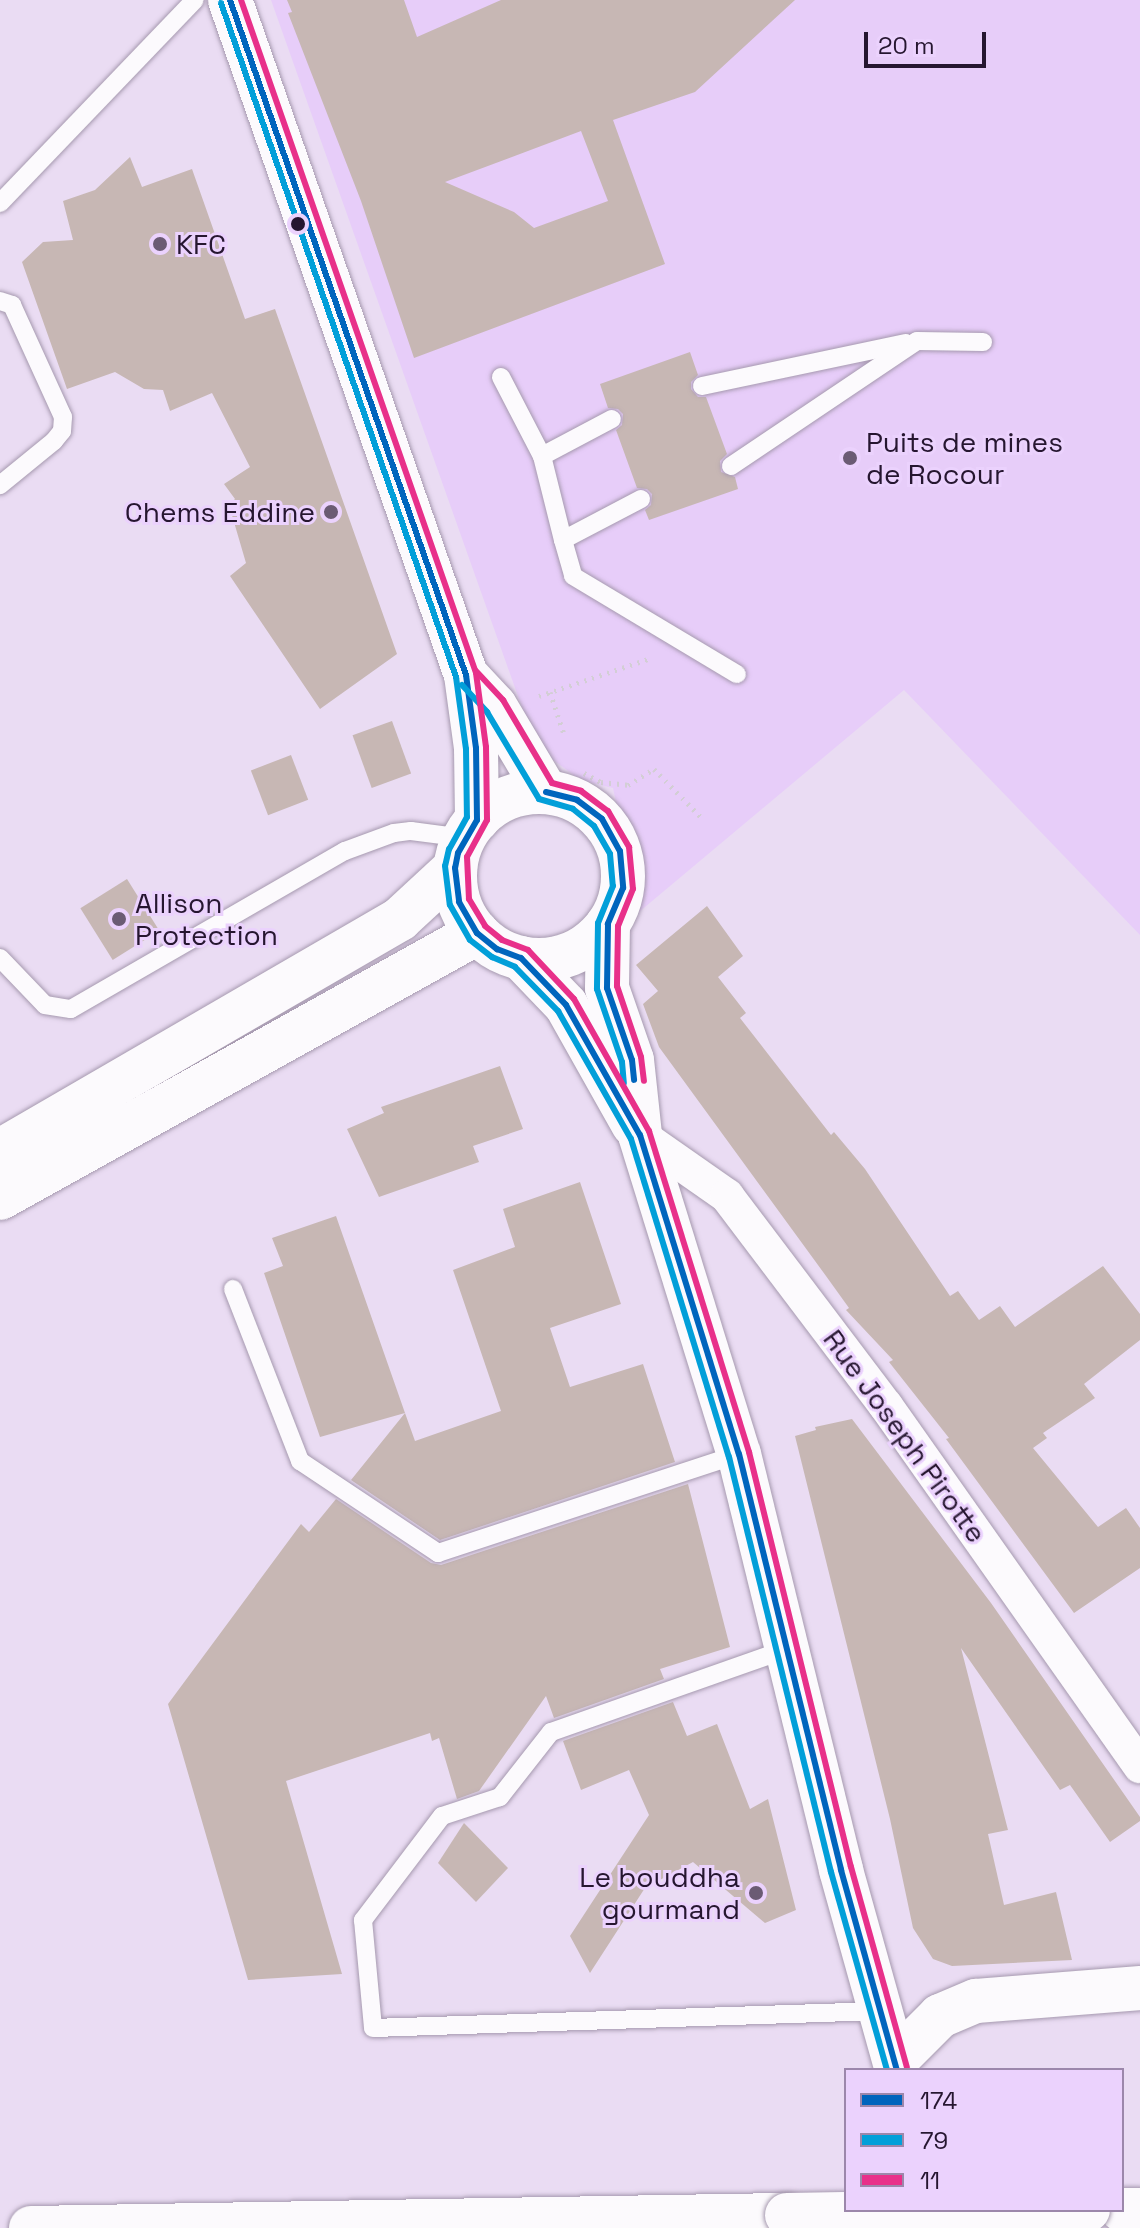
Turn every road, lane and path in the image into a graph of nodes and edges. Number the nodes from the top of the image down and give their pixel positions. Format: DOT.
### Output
graph roads {
  1 [pos="195,0"];
  2 [pos="230,0"];
  3 [pos="0,203"];
  4 [pos="0,301"];
  5 [pos="917,341"];
  6 [pos="983,342"];
  7 [pos="501,377"];
  8 [pos="702,386"];
  9 [pos="612,419"];
  10 [pos="542,456"];
  11 [pos="731,466"];
  12 [pos="0,485"];
  13 [pos="641,499"];
  14 [pos="563,540"];
  15 [pos="664,653"];
  16 [pos="737,674"];
  17 [pos="466,675"];
  18 [pos="527,700"];
  19 [pos="561,781"];
  20 [pos="700,816"];
  21 [pos="465,842"];
  22 [pos="608,924"];
  23 [pos="477,933"];
  24 [pos="0,958"];
  25 [pos="521,958"];
  26 [pos="640,1135"];
  27 [pos="0,1151"];
  28 [pos="0,1198"];
  29 [pos="233,1289"];
  30 [pos="739,1454"];
  31 [pos="787,1649"];
  32 [pos="1140,1766"];
  33 [pos="1140,1988"];
  34 [pos="880,2011"];
  35 [pos="896,2066"];
  36 [pos="968,2212"];
  37 [pos="31,2228"];
  1 -- 3 [label="lane"];
  2 -- 17 [label="main road"];
  4 -- 12 [label="lane"];
  5 -- 6 [label="lane"];
  5 -- 8 [label="lane"];
  5 -- 11 [label="lane"];
  7 -- 10 [label="lane"];
  9 -- 10 [label="lane"];
  10 -- 14 [label="lane"];
  13 -- 14 [label="lane"];
  14 -- 16 [label="lane"];
  15 -- 18 [label="path"];
  17 -- 19 [label="main road"];
  17 -- 21 [label="main road"];
  19 -- 20 [label="path"];
  19 -- 21 [label="main road"];
  19 -- 22 [label="main road"];
  21 -- 23 [label="main road"];
  21 -- 24 [label="lane"];
  21 -- 27 [label="main road"];
  22 -- 25 [label="main road"];
  22 -- 26 [label="main road"];
  23 -- 25 [label="main road"];
  23 -- 28 [label="main road"];
  25 -- 26 [label="main road"];
  26 -- 30 [label="main road"];
  26 -- 32 [label="street, Rue Joseph Pirotte"];
  29 -- 30 [label="lane"];
  30 -- 31 [label="main road"];
  31 -- 34 [label="main road"];
  31 -- 34 [label="lane"];
  33 -- 35 [label="main road"];
  34 -- 35 [label="main road"];
  36 -- 37 [label="main road, bridge"];
}
